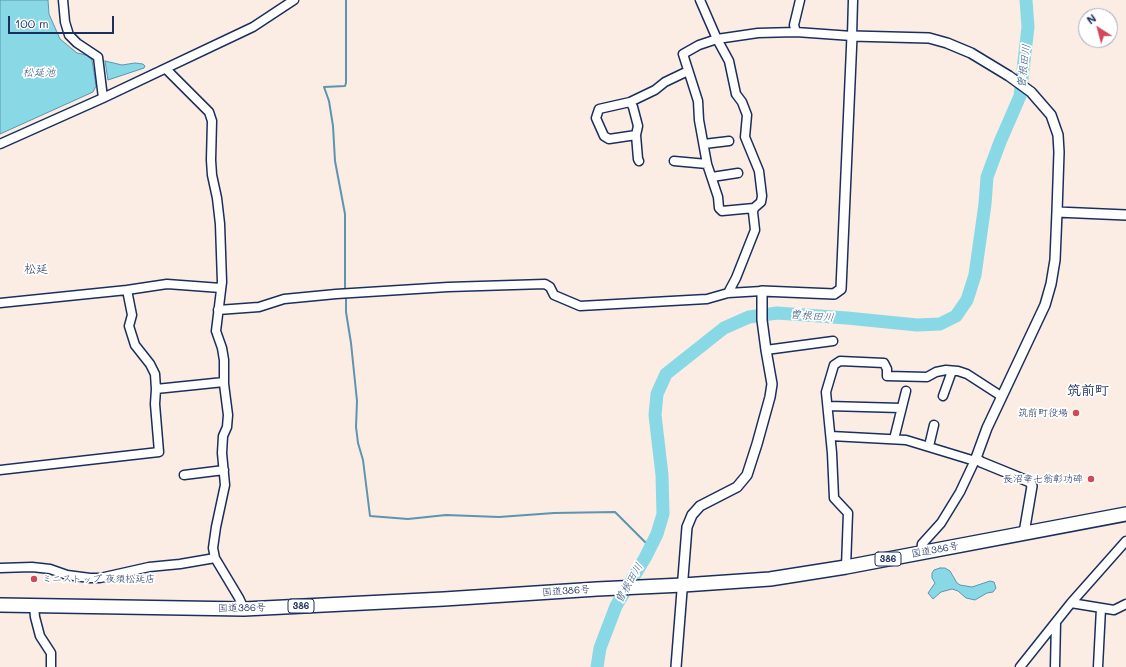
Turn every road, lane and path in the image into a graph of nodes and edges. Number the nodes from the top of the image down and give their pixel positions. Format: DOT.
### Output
graph roads {
  1 [pos="63,0"];
  2 [pos="294,0"];
  3 [pos="700,0"];
  4 [pos="800,0"];
  5 [pos="854,0"];
  6 [pos="796,32"];
  7 [pos="852,36"];
  8 [pos="717,39"];
  9 [pos="166,69"];
  10 [pos="688,71"];
  11 [pos="103,98"];
  12 [pos="630,102"];
  13 [pos="636,135"];
  14 [pos="729,141"];
  15 [pos="0,144"];
  16 [pos="704,144"];
  17 [pos="639,161"];
  18 [pos="674,161"];
  19 [pos="708,164"];
  20 [pos="738,173"];
  21 [pos="712,177"];
  22 [pos="754,208"];
  23 [pos="1057,212"];
  24 [pos="1126,215"];
  25 [pos="221,288"];
  26 [pos="127,290"];
  27 [pos="728,293"];
  28 [pos="762,295"];
  29 [pos="0,303"];
  30 [pos="218,310"];
  31 [pos="833,341"];
  32 [pos="766,350"];
  33 [pos="952,371"];
  34 [pos="224,382"];
  35 [pos="156,389"];
  36 [pos="906,391"];
  37 [pos="943,396"];
  38 [pos="1001,396"];
  39 [pos="828,406"];
  40 [pos="901,408"];
  41 [pos="934,425"];
  42 [pos="831,436"];
  43 [pos="894,439"];
  44 [pos="928,446"];
  45 [pos="976,459"];
  46 [pos="0,470"];
  47 [pos="224,470"];
  48 [pos="184,475"];
  49 [pos="1126,514"];
  50 [pos="1024,533"];
  51 [pos="1126,541"];
  52 [pos="921,552"];
  53 [pos="215,558"];
  54 [pos="846,567"];
  55 [pos="0,568"];
  56 [pos="683,586"];
  57 [pos="1071,603"];
  58 [pos="1126,604"];
  59 [pos="0,605"];
  60 [pos="34,606"];
  61 [pos="1101,608"];
  62 [pos="244,609"];
  63 [pos="1056,622"];
  64 [pos="51,667"];
  65 [pos="676,667"];
  66 [pos="1020,667"];
  67 [pos="1055,667"];
  68 [pos="1098,667"];
  1 -- 11 [label="street"];
  2 -- 9 [label="street"];
  3 -- 8 [label="street"];
  4 -- 6 [label="street"];
  5 -- 7 [label="street"];
  6 -- 7 [label="street"];
  6 -- 8 [label="street"];
  7 -- 23 [label="street"];
  7 -- 28 [label="street"];
  8 -- 10 [label="street"];
  8 -- 22 [label="street"];
  9 -- 11 [label="street"];
  9 -- 25 [label="street"];
  10 -- 12 [label="street"];
  10 -- 16 [label="street"];
  11 -- 15 [label="street"];
  12 -- 13 [label="street"];
  12 -- 13 [label="street"];
  13 -- 17 [label="street"];
  14 -- 16 [label="street"];
  16 -- 19 [label="street"];
  18 -- 19 [label="street"];
  19 -- 21 [label="street"];
  20 -- 21 [label="street"];
  21 -- 22 [label="street"];
  22 -- 27 [label="street"];
  23 -- 24 [label="street"];
  23 -- 38 [label="street"];
  25 -- 26 [label="street"];
  25 -- 30 [label="street"];
  26 -- 29 [label="street"];
  26 -- 35 [label="street"];
  27 -- 28 [label="street"];
  27 -- 30 [label="street"];
  28 -- 32 [label="street"];
  30 -- 34 [label="street"];
  31 -- 32 [label="street"];
  32 -- 56 [label="street"];
  33 -- 37 [label="street"];
  33 -- 38 [label="street"];
  33 -- 39 [label="street"];
  34 -- 35 [label="street"];
  34 -- 47 [label="street"];
  35 -- 46 [label="street"];
  36 -- 40 [label="street"];
  38 -- 45 [label="street"];
  39 -- 40 [label="street"];
  39 -- 42 [label="street"];
  40 -- 43 [label="street"];
  41 -- 44 [label="street"];
  42 -- 43 [label="street"];
  42 -- 54 [label="street"];
  43 -- 44 [label="street"];
  44 -- 45 [label="street"];
  45 -- 50 [label="street"];
  45 -- 52 [label="street"];
  47 -- 48 [label="street"];
  47 -- 53 [label="street"];
  49 -- 50 [label="highway, 国道386号 / 386"];
  50 -- 52 [label="highway, 国道386号 / 386"];
  51 -- 57 [label="street"];
  52 -- 54 [label="highway, 国道386号 / 386"];
  53 -- 55 [label="street"];
  53 -- 62 [label="street"];
  54 -- 56 [label="highway, 国道386号 / 386"];
  56 -- 62 [label="highway, 国道386号 / 386"];
  56 -- 65 [label="street"];
  57 -- 61 [label="street"];
  57 -- 63 [label="street"];
  58 -- 61 [label="street"];
  59 -- 60 [label="highway, 国道386号 / 386"];
  60 -- 62 [label="highway, 国道386号 / 386"];
  60 -- 64 [label="street"];
  61 -- 68 [label="street"];
  63 -- 66 [label="street"];
  63 -- 67 [label="street"];
}
